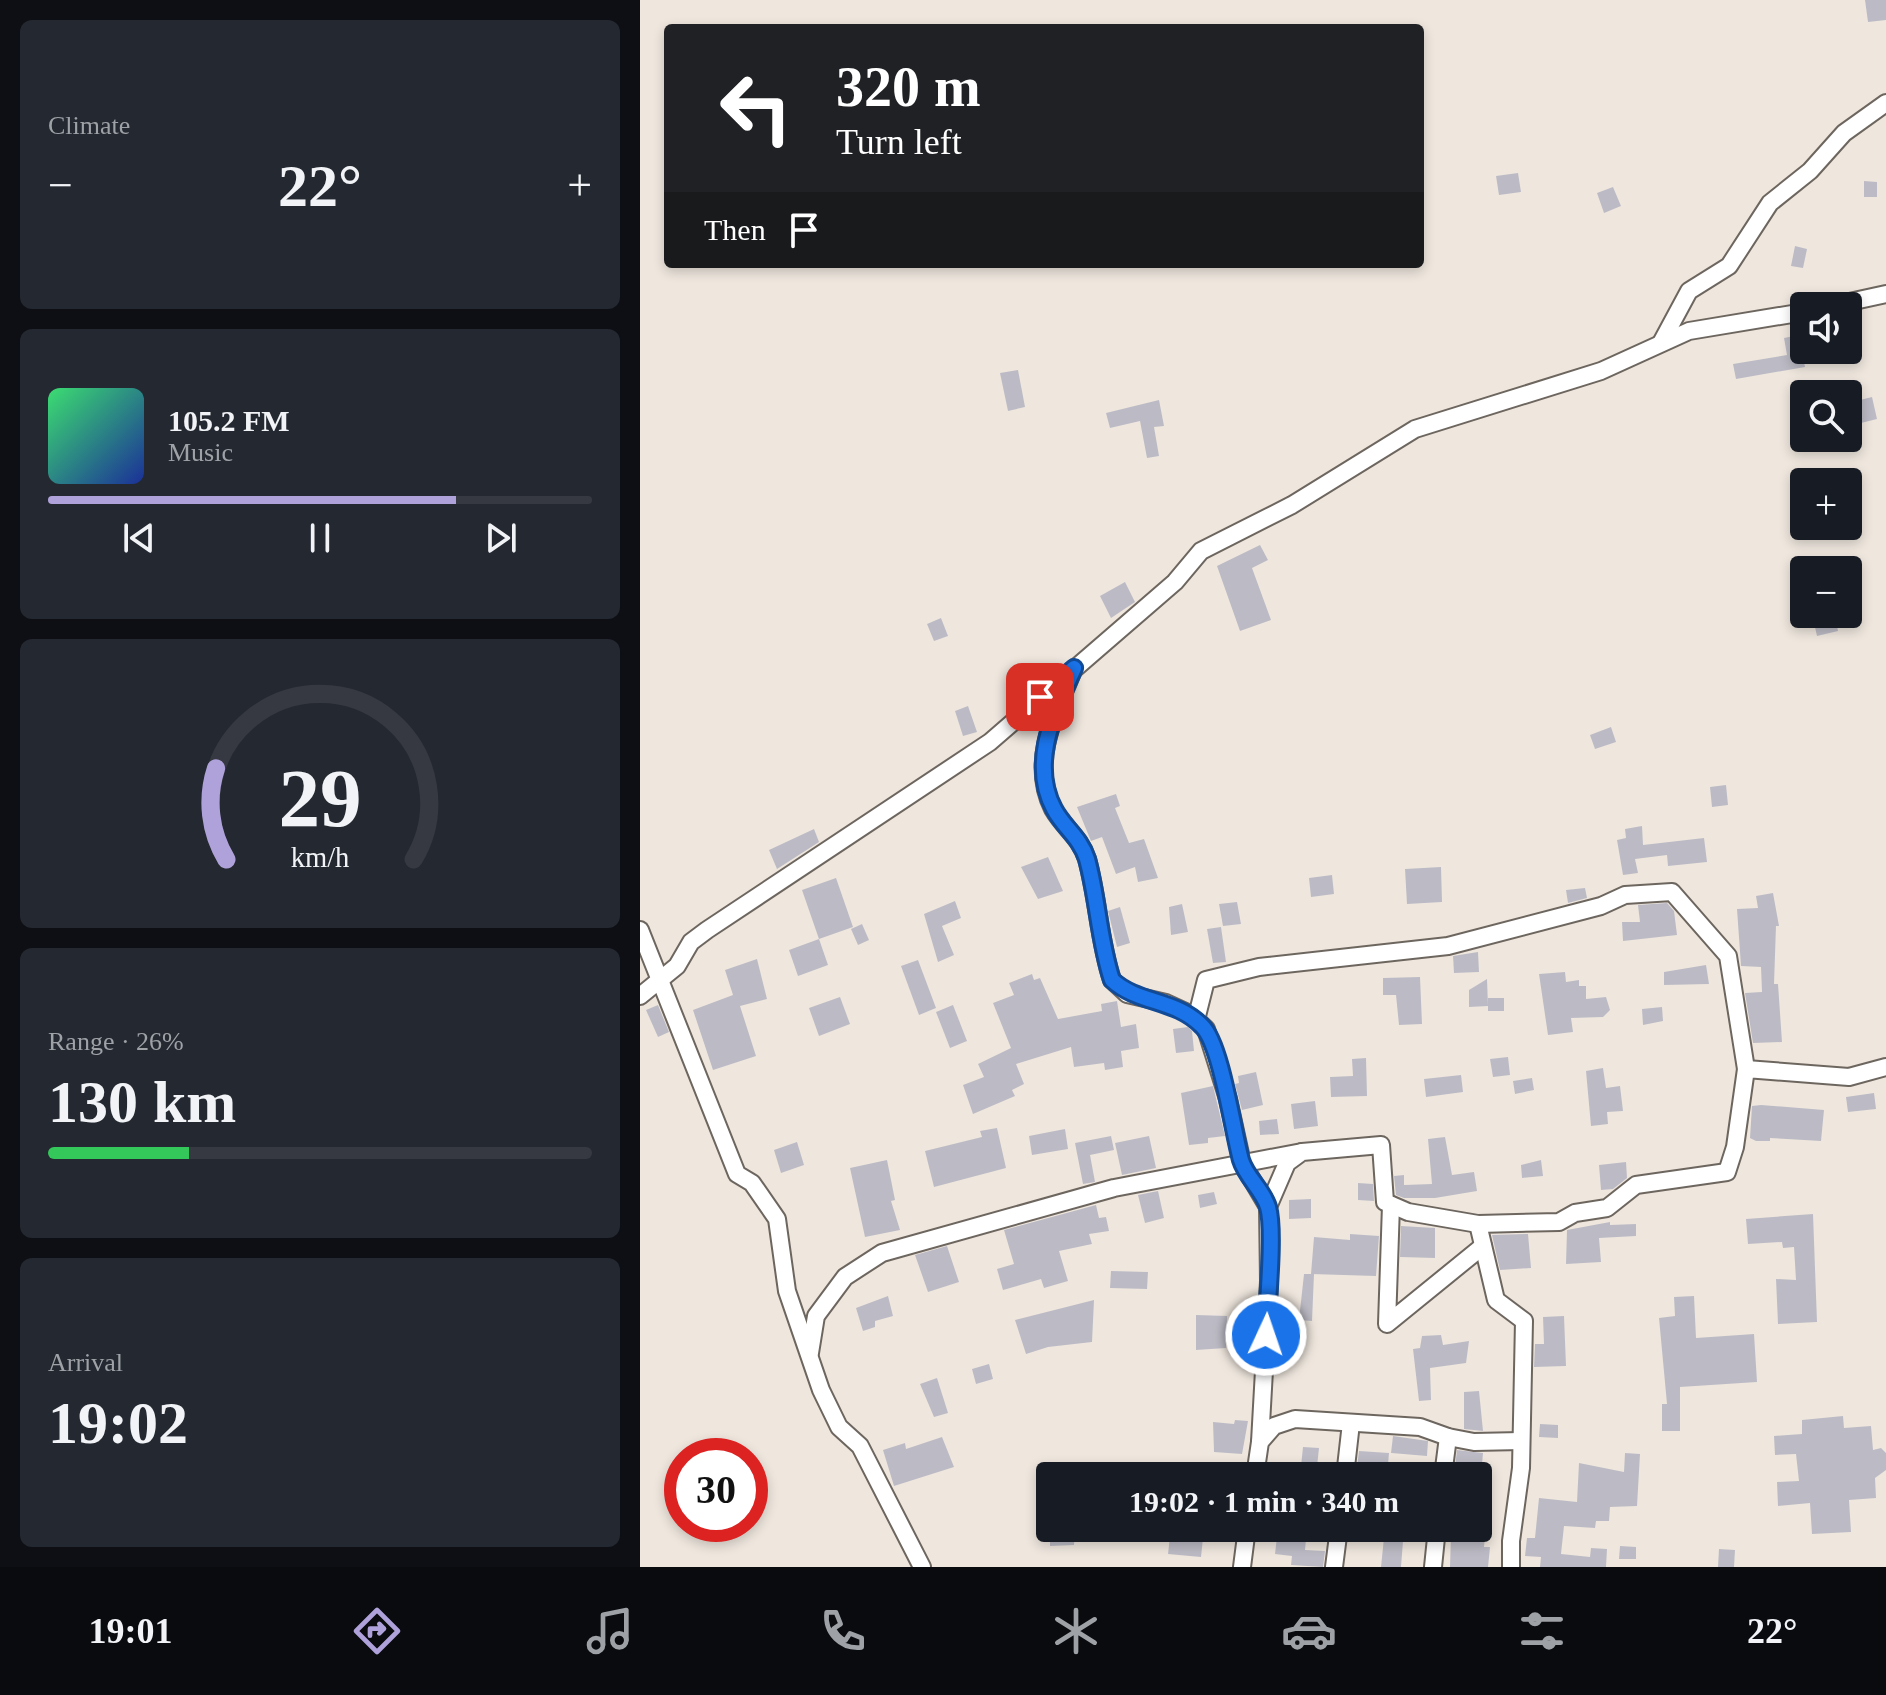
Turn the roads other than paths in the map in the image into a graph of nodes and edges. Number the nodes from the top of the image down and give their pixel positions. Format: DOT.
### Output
graph roads {
  1 [pos="1886,103"];
  2 [pos="1886,294"];
  3 [pos="1862,299"];
  4 [pos="1790,314"];
  5 [pos="1661,343"];
  6 [pos="1074,668"];
  7 [pos="640,930"];
  8 [pos="659,981"];
  9 [pos="640,996"];
  10 [pos="1196,1020"];
  11 [pos="1886,1067"];
  12 [pos="1746,1069"];
  13 [pos="1302,1152"];
  14 [pos="1242,1163"];
  15 [pos="1391,1205"];
  16 [pos="1268,1207"];
  17 [pos="1478,1224"];
  18 [pos="1483,1246"];
  19 [pos="809,1354"];
  20 [pos="1351,1423"];
  21 [pos="1448,1437"];
  22 [pos="1521,1441"];
  23 [pos="1260,1442"];
  24 [pos="1257,1462"];
  25 [pos="1347,1462"];
  26 [pos="1445,1462"];
  27 [pos="1245,1542"];
  28 [pos="1337,1542"];
  29 [pos="1436,1542"];
  30 [pos="922,1567"];
  31 [pos="1242,1567"];
  32 [pos="1334,1567"];
  33 [pos="1433,1567"];
  34 [pos="1511,1567"];
  1 -- 5 [label="street"];
  2 -- 3 [label="street"];
  4 -- 5 [label="street"];
  5 -- 6 [label="street"];
  6 -- 8 [label="street"];
  6 -- 10 [label="street"];
  7 -- 8 [label="street"];
  8 -- 9 [label="street"];
  8 -- 19 [label="street"];
  10 -- 12 [label="street"];
  10 -- 14 [label="street"];
  11 -- 12 [label="street"];
  12 -- 17 [label="street"];
  13 -- 14 [label="street"];
  13 -- 15 [label="street"];
  13 -- 16 [label="street"];
  14 -- 16 [label="street"];
  14 -- 19 [label="street"];
  15 -- 17 [label="street"];
  15 -- 18 [label="street"];
  16 -- 23 [label="street"];
  17 -- 18 [label="street"];
  18 -- 22 [label="street"];
  19 -- 30 [label="street"];
  20 -- 21 [label="street"];
  20 -- 23 [label="street"];
  20 -- 25 [label="street"];
  21 -- 22 [label="street"];
  21 -- 26 [label="street"];
  22 -- 34 [label="street"];
  23 -- 24 [label="street"];
  27 -- 31 [label="street"];
  28 -- 32 [label="street"];
  29 -- 33 [label="street"];
}
